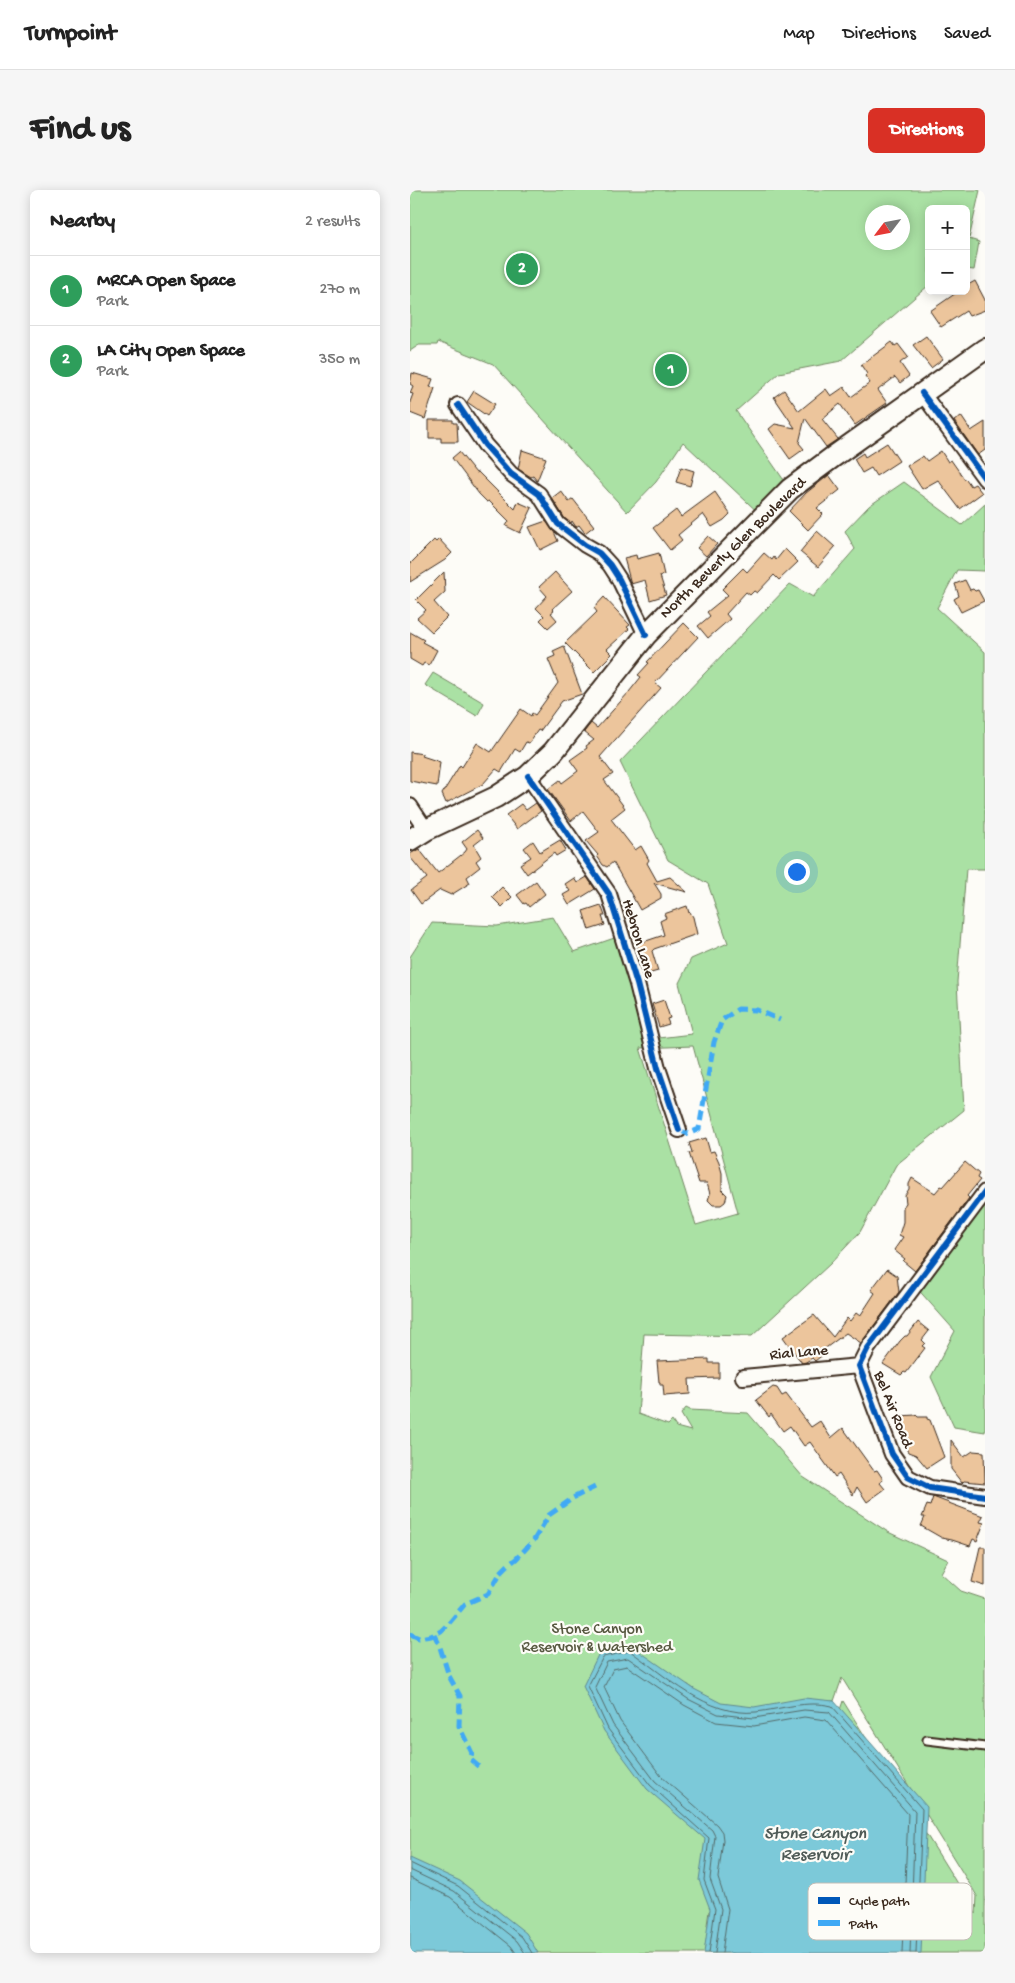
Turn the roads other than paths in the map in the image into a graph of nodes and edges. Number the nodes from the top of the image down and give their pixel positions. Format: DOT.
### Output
graph roads {
  1 [pos="985,349"];
  2 [pos="922,393"];
  3 [pos="458,405"];
  4 [pos="985,480"];
  5 [pos="646,635"];
  6 [pos="528,776"];
  7 [pos="410,806"];
  8 [pos="418,835"];
  9 [pos="679,1130"];
  10 [pos="985,1192"];
  11 [pos="859,1366"];
  12 [pos="743,1377"];
  13 [pos="985,1496"];
  14 [pos="926,1740"];
  15 [pos="985,1747"];
  1 -- 2 [label="main road, North Beverly Glen Boulevard"];
  2 -- 4 [label="street"];
  2 -- 5 [label="main road, North Beverly Glen Boulevard"];
  3 -- 5 [label="street"];
  5 -- 6 [label="main road, North Beverly Glen Boulevard"];
  6 -- 8 [label="main road, North Beverly Glen Boulevard"];
  6 -- 9 [label="street, Hebron Lane"];
  7 -- 8 [label="street"];
  10 -- 11 [label="street, Bel Air Road"];
  11 -- 12 [label="street, Rial Lane"];
  11 -- 13 [label="street, Bel Air Road"];
  14 -- 15 [label="lane"];
}
